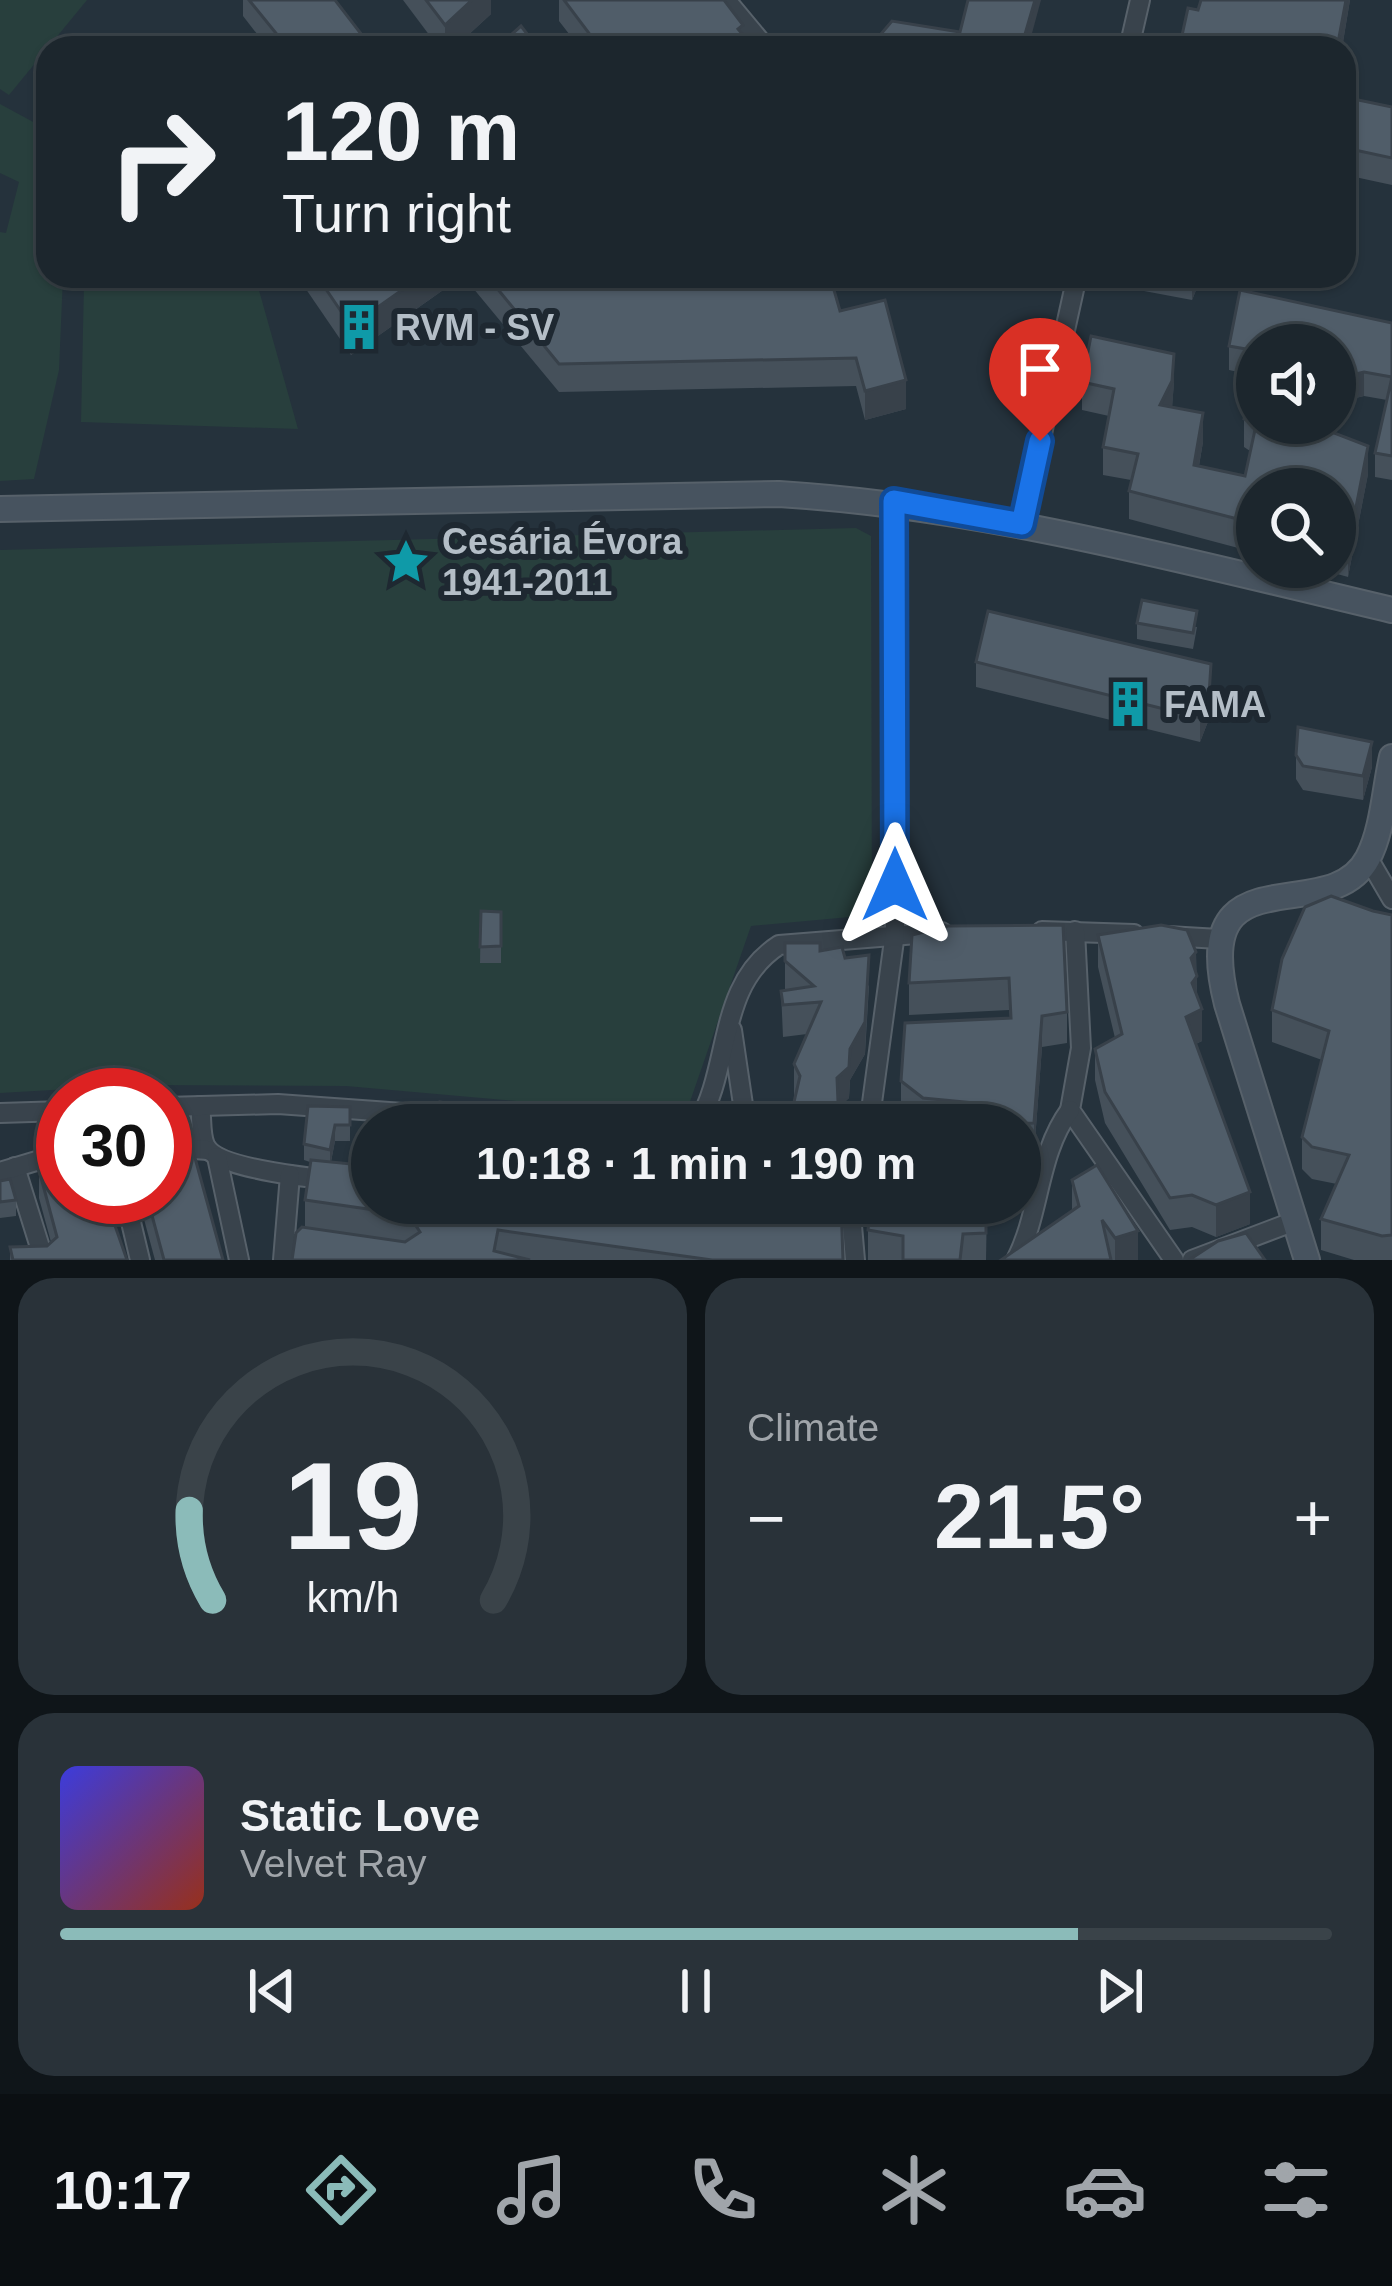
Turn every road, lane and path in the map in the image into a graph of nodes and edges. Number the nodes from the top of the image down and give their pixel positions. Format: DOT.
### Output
graph roads {
  1 [pos="727,0"];
  2 [pos="1140,0"];
  3 [pos="756,36"];
  4 [pos="1132,36"];
  5 [pos="1074,288"];
  6 [pos="894,501"];
  7 [pos="0,509"];
  8 [pos="1022,524"];
  9 [pos="1392,610"];
  10 [pos="1392,757"];
  11 [pos="1368,858"];
  12 [pos="1392,898"];
  13 [pos="1030,931"];
  14 [pos="1076,931"];
  15 [pos="963,932"];
  16 [pos="896,933"];
  17 [pos="1219,938"];
  18 [pos="730,1013"];
  19 [pos="710,1104"];
  20 [pos="743,1104"];
  21 [pos="872,1104"];
  22 [pos="192,1106"];
  23 [pos="200,1106"];
  24 [pos="351,1108"];
  25 [pos="1070,1110"];
  26 [pos="36,1112"];
  27 [pos="0,1113"];
  28 [pos="192,1151"];
  29 [pos="212,1154"];
  30 [pos="1041,1159"];
  31 [pos="8,1170"];
  32 [pos="290,1175"];
  33 [pos="351,1182"];
  34 [pos="1295,1221"];
  35 [pos="131,1224"];
  36 [pos="852,1224"];
  37 [pos="1032,1224"];
  38 [pos="284,1251"];
  39 [pos="346,1251"];
  40 [pos="44,1260"];
  41 [pos="140,1260"];
  42 [pos="239,1260"];
  43 [pos="855,1260"];
  44 [pos="1016,1260"];
  45 [pos="1174,1260"];
  46 [pos="1192,1260"];
  47 [pos="1307,1260"];
  1 -- 3 [label="street"];
  2 -- 4 [label="street"];
  5 -- 8 [label="street"];
  6 -- 7 [label="main road"];
  6 -- 8 [label="main road"];
  6 -- 16 [label="street"];
  8 -- 9 [label="main road"];
  10 -- 11 [label="main road"];
  11 -- 12 [label="street"];
  11 -- 17 [label="main road"];
  13 -- 14 [label="street"];
  14 -- 17 [label="street"];
  14 -- 25 [label="street"];
  15 -- 16 [label="street"];
  16 -- 18 [label="street"];
  16 -- 21 [label="street"];
  17 -- 34 [label="main road"];
  18 -- 19 [label="street"];
  18 -- 20 [label="street"];
  22 -- 23 [label="street"];
  23 -- 24 [label="street"];
  23 -- 29 [label="street"];
  25 -- 30 [label="street"];
  25 -- 45 [label="street"];
  26 -- 27 [label="street"];
  28 -- 29 [label="street"];
  29 -- 32 [label="street"];
  29 -- 42 [label="street"];
  31 -- 40 [label="street"];
  32 -- 33 [label="street"];
  32 -- 38 [label="street"];
  34 -- 46 [label="street"];
  34 -- 47 [label="main road"];
  35 -- 41 [label="street"];
  36 -- 43 [label="street"];
  37 -- 44 [label="street"];
  38 -- 39 [label="street"];
}
